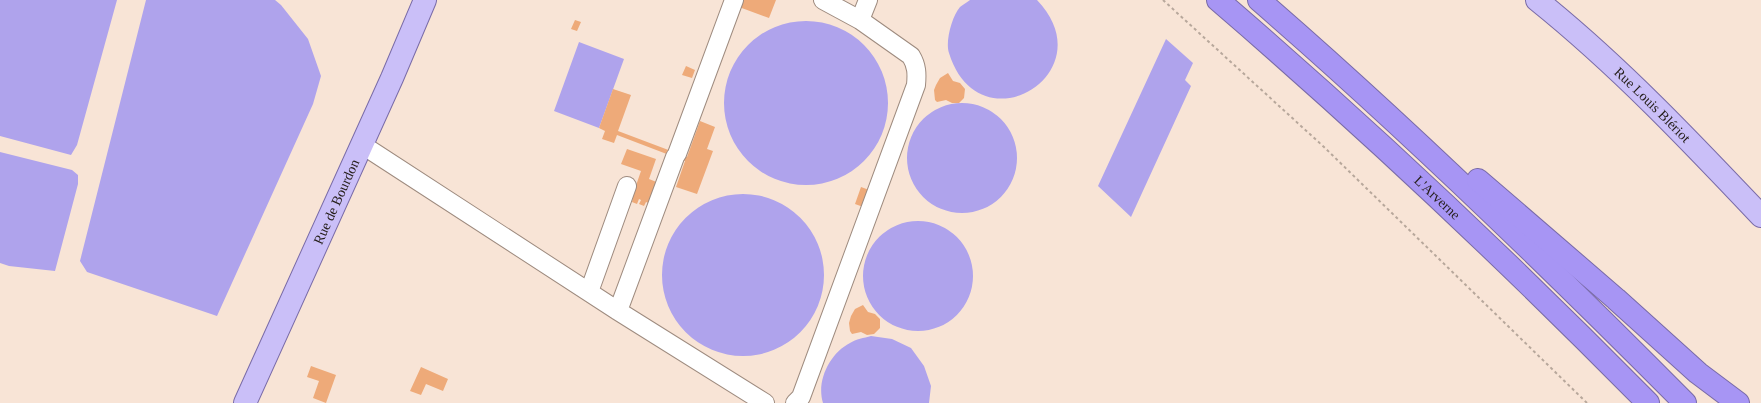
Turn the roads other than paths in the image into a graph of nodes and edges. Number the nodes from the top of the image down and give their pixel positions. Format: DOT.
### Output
graph roads {
  1 [pos="425,0"];
  2 [pos="734,0"];
  3 [pos="823,0"];
  4 [pos="868,0"];
  5 [pos="1218,0"];
  6 [pos="1259,0"];
  7 [pos="1537,0"];
  8 [pos="860,20"];
  9 [pos="362,144"];
  10 [pos="1434,158"];
  11 [pos="627,186"];
  12 [pos="1761,216"];
  13 [pos="589,292"];
  14 [pos="618,311"];
  15 [pos="245,403"];
  16 [pos="765,403"];
  17 [pos="795,403"];
  18 [pos="1648,403"];
  19 [pos="1685,403"];
  20 [pos="1738,403"];
  1 -- 9 [label="main road, Rue de Bourdon"];
  2 -- 14 [label="lane"];
  3 -- 8 [label="lane"];
  4 -- 8 [label="lane"];
  5 -- 18 [label="highway, L'Arverne"];
  6 -- 10 [label="highway, L'Arverne"];
  7 -- 12 [label="main road, Rue Louis Blériot"];
  8 -- 17 [label="lane"];
  9 -- 13 [label="lane"];
  9 -- 15 [label="main road, Rue de Bourdon"];
  10 -- 19 [label="highway, L'Arverne"];
  10 -- 20 [label="highway"];
  11 -- 13 [label="lane"];
  13 -- 14 [label="lane"];
  14 -- 16 [label="lane"];
}
